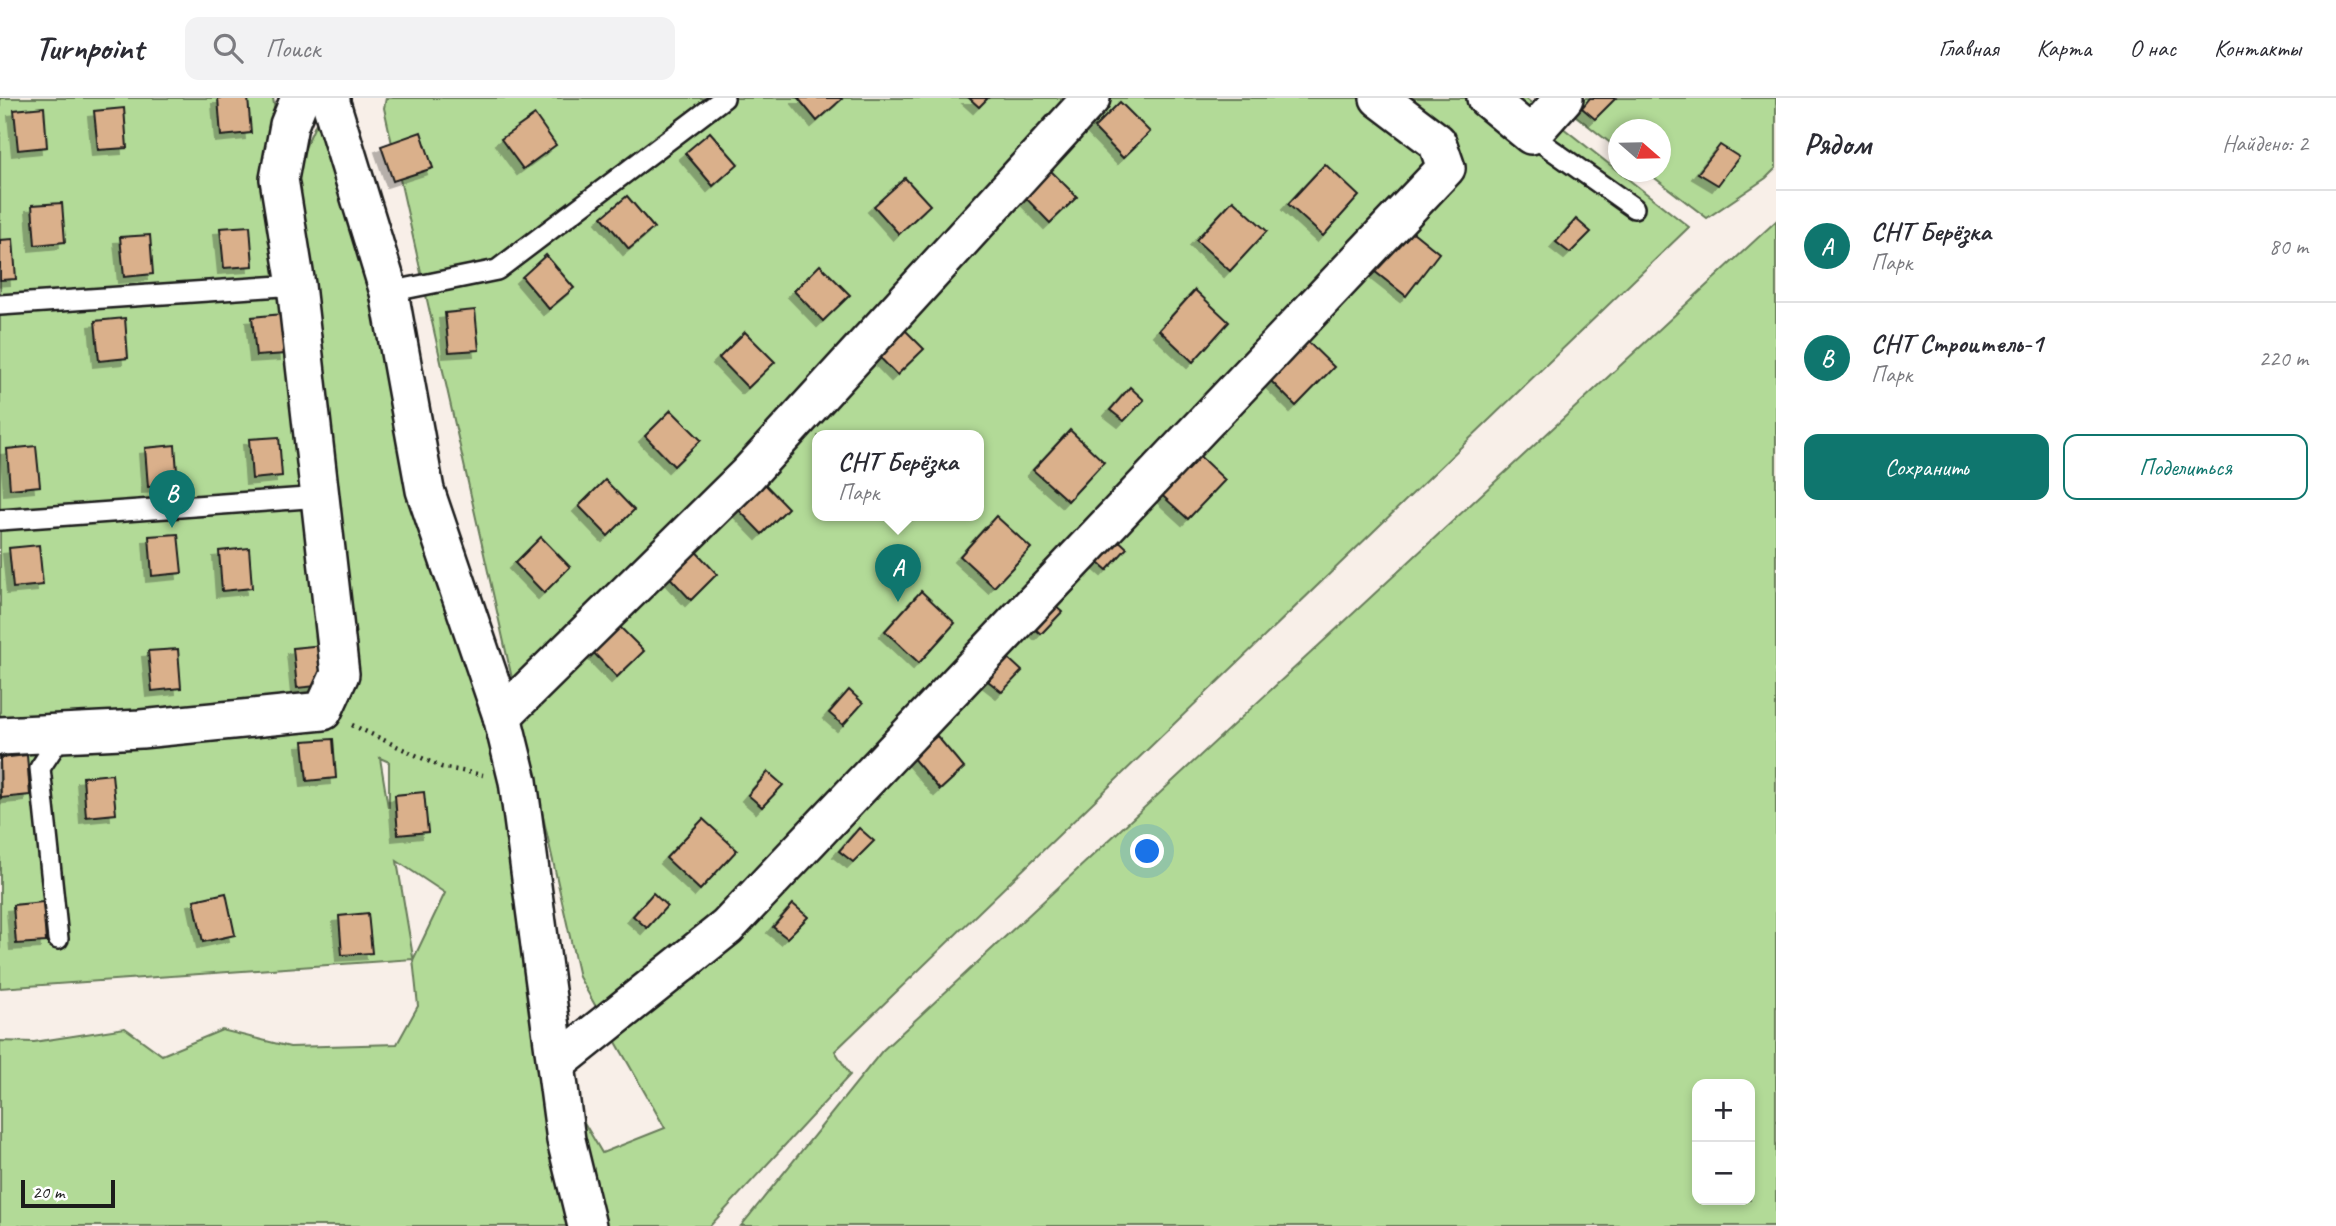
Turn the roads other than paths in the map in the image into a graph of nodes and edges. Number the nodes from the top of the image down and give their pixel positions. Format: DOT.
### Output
graph roads {
  1 [pos="300,98"];
  2 [pos="331,98"];
  3 [pos="724,98"];
  4 [pos="1091,98"];
  5 [pos="1379,98"];
  6 [pos="1486,98"];
  7 [pos="1564,98"];
  8 [pos="1531,135"];
  9 [pos="1634,208"];
  10 [pos="296,285"];
  11 [pos="389,292"];
  12 [pos="0,305"];
  13 [pos="321,497"];
  14 [pos="0,520"];
  15 [pos="502,716"];
  16 [pos="62,733"];
  17 [pos="0,736"];
  18 [pos="58,939"];
  19 [pos="556,1063"];
  20 [pos="587,1226"];
  1 -- 10 [label="street"];
  2 -- 11 [label="street"];
  3 -- 11 [label="lane"];
  4 -- 15 [label="street"];
  5 -- 19 [label="street"];
  6 -- 8 [label="street"];
  7 -- 8 [label="street"];
  8 -- 9 [label="lane"];
  10 -- 12 [label="lane"];
  10 -- 13 [label="street"];
  11 -- 15 [label="street"];
  13 -- 14 [label="lane"];
  13 -- 16 [label="street"];
  15 -- 19 [label="street"];
  16 -- 17 [label="street"];
  16 -- 18 [label="lane"];
  19 -- 20 [label="street"];
}
